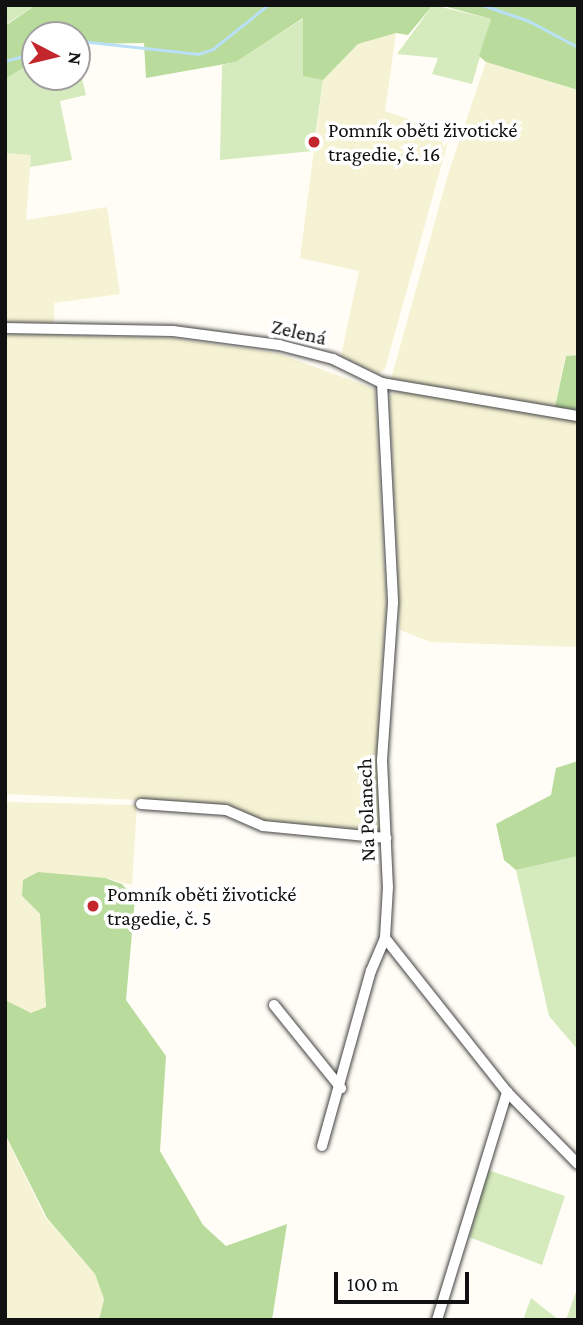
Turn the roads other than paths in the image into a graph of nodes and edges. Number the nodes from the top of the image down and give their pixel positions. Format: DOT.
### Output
graph roads {
  1 [pos="5,327"];
  2 [pos="382,383"];
  3 [pos="578,416"];
  4 [pos="141,804"];
  5 [pos="386,838"];
  6 [pos="385,938"];
  7 [pos="274,1005"];
  8 [pos="341,1088"];
  9 [pos="507,1092"];
  10 [pos="322,1146"];
  11 [pos="578,1164"];
  12 [pos="437,1320"];
  1 -- 2 [label="street, Zelená"];
  2 -- 3 [label="street, Zelená"];
  2 -- 5 [label="street, Na Polanech"];
  4 -- 5 [label="street"];
  5 -- 6 [label="street, Na Polanech"];
  6 -- 8 [label="street"];
  6 -- 9 [label="street"];
  7 -- 8 [label="street"];
  8 -- 10 [label="street"];
  9 -- 11 [label="street"];
  9 -- 12 [label="street"];
}
